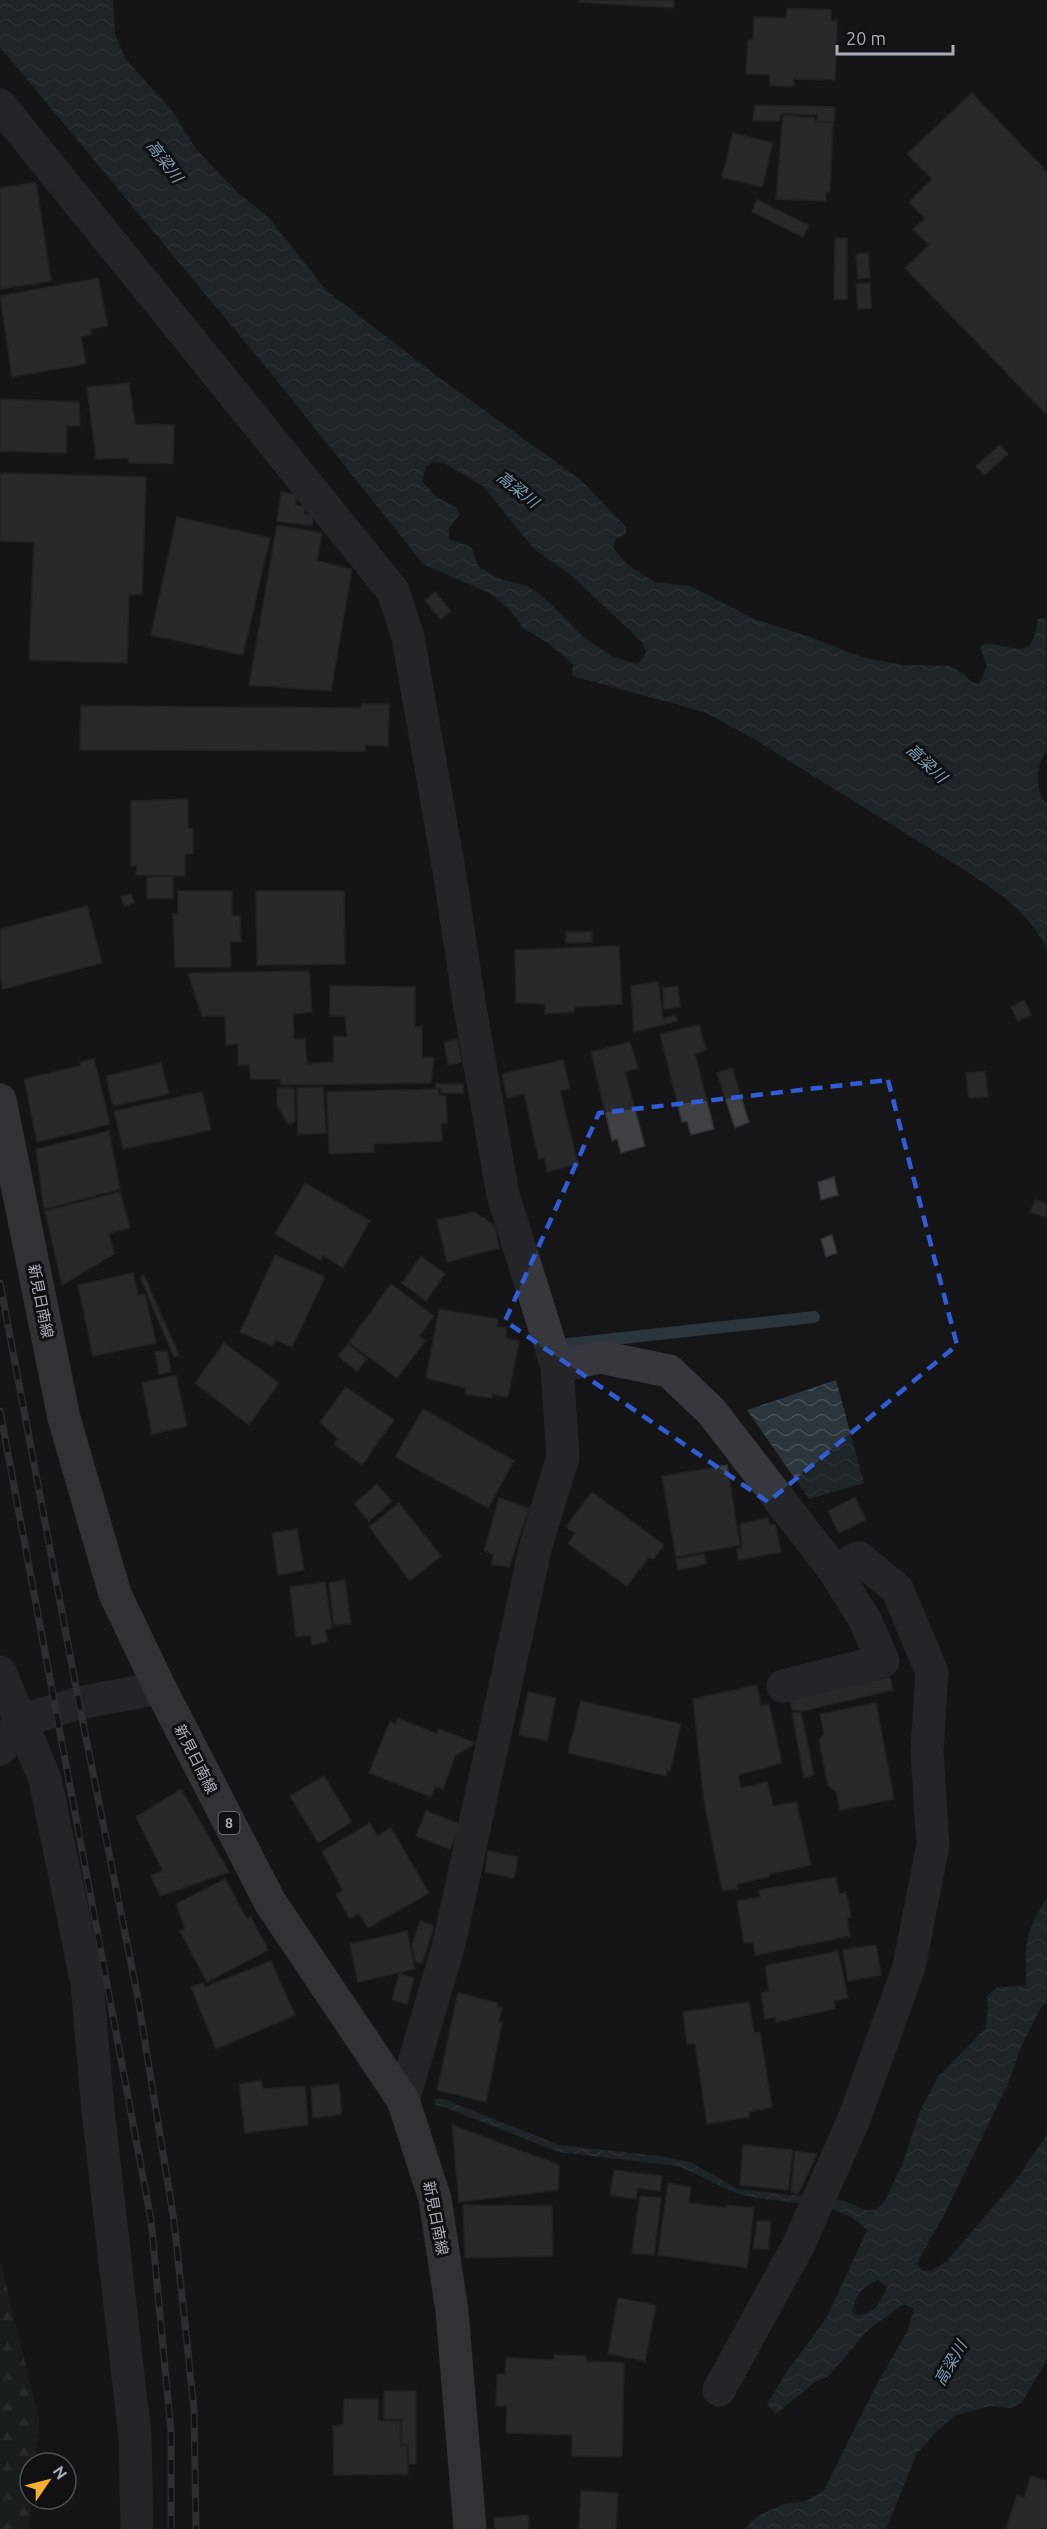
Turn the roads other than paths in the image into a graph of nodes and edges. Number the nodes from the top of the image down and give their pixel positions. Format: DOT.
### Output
graph roads {
  1 [pos="0,105"];
  2 [pos="0,1100"];
  3 [pos="557,1367"];
  4 [pos="834,1570"];
  5 [pos="0,1672"];
  6 [pos="783,1686"];
  7 [pos="160,1688"];
  8 [pos="21,1721"];
  9 [pos="0,1749"];
  10 [pos="403,2100"];
  11 [pos="719,2390"];
  12 [pos="137,2529"];
  13 [pos="470,2529"];
  1 -- 3 [label="street"];
  2 -- 7 [label="main road, 新見日南線 / 8"];
  3 -- 4 [label="street"];
  3 -- 10 [label="street"];
  4 -- 6 [label="street"];
  4 -- 11 [label="street"];
  5 -- 8 [label="street"];
  7 -- 8 [label="street"];
  7 -- 10 [label="main road, 新見日南線 / 8"];
  8 -- 9 [label="street"];
  8 -- 12 [label="street"];
  10 -- 13 [label="main road, 新見日南線 / 8"];
}
